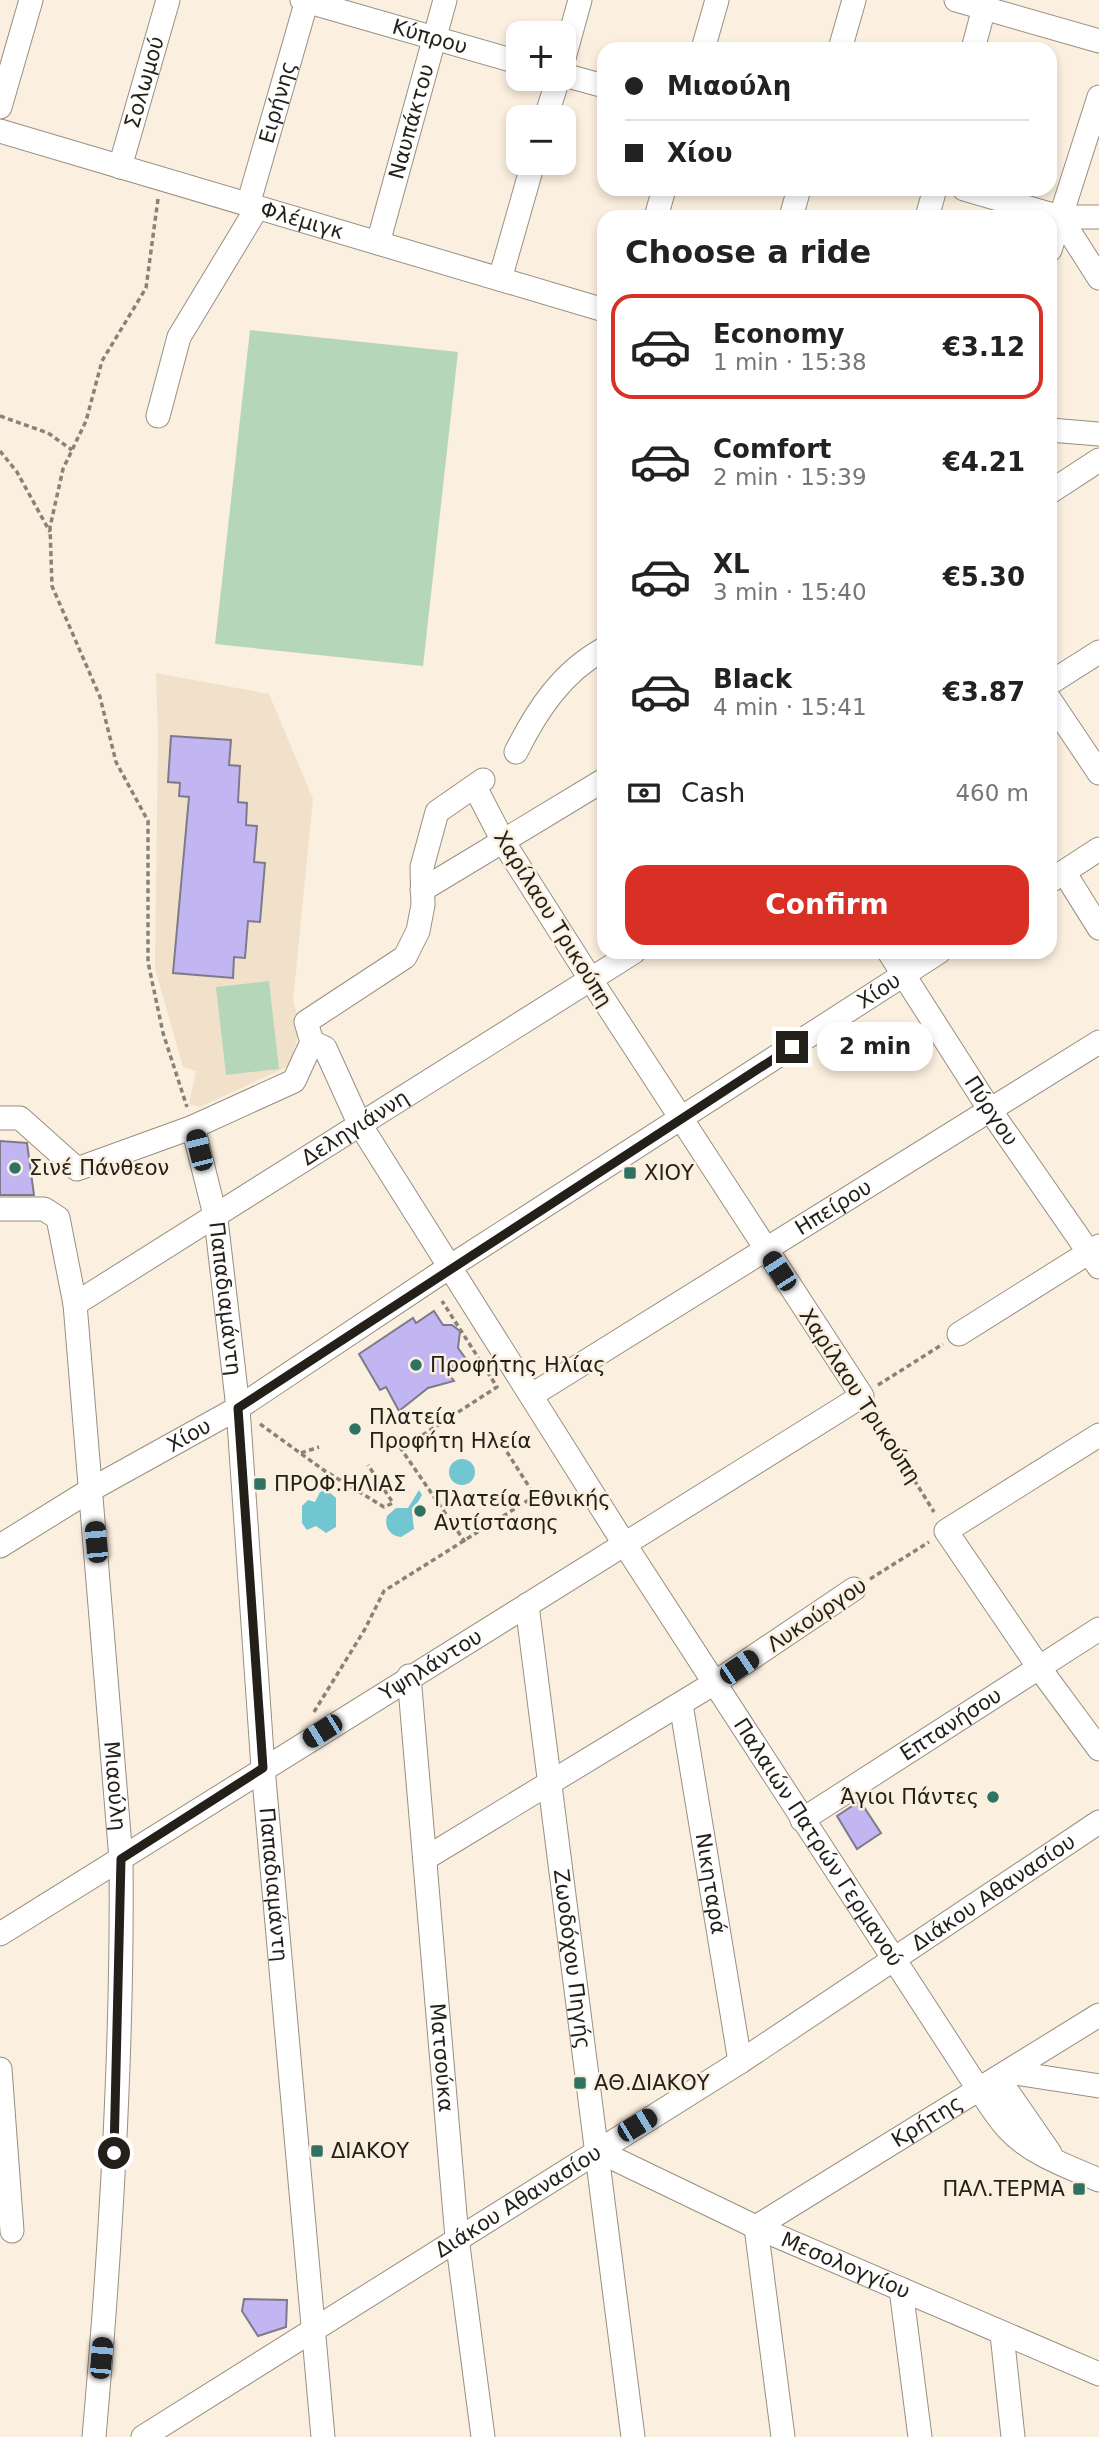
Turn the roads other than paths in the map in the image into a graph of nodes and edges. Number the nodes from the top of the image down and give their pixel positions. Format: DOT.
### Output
graph roads {
  1 [pos="31,0"];
  2 [pos="168,0"];
  3 [pos="305,0"];
  4 [pos="445,0"];
  5 [pos="580,0"];
  6 [pos="717,0"];
  7 [pos="854,0"];
  8 [pos="956,0"];
  9 [pos="984,8"];
  10 [pos="574,21"];
  11 [pos="434,38"];
  12 [pos="1099,41"];
  13 [pos="705,42"];
  14 [pos="842,42"];
  15 [pos="975,42"];
  16 [pos="506,59"];
  17 [pos="576,78"];
  18 [pos="597,84"];
  19 [pos="1099,97"];
  20 [pos="0,107"];
  21 [pos="0,132"];
  22 [pos="120,167"];
  23 [pos="530,175"];
  24 [pos="988,196"];
  25 [pos="253,206"];
  26 [pos="1036,210"];
  27 [pos="1057,216"];
  28 [pos="1060,217"];
  29 [pos="1099,217"];
  30 [pos="1057,227"];
  31 [pos="378,243"];
  32 [pos="1099,278"];
  33 [pos="500,279"];
  34 [pos="597,308"];
  35 [pos="158,416"];
  36 [pos="1057,431"];
  37 [pos="1099,434"];
  38 [pos="1099,460"];
  39 [pos="1057,487"];
  40 [pos="1099,652"];
  41 [pos="597,653"];
  42 [pos="1057,678"];
  43 [pos="1057,710"];
  44 [pos="516,752"];
  45 [pos="1099,773"];
  46 [pos="597,784"];
  47 [pos="504,843"];
  48 [pos="1099,849"];
  49 [pos="1057,876"];
  50 [pos="422,890"];
  51 [pos="1099,928"];
  52 [pos="623,959"];
  53 [pos="893,959"];
  54 [pos="928,959"];
  55 [pos="903,975"];
  56 [pos="591,980"];
  57 [pos="313,1042"];
  58 [pos="1099,1042"];
  59 [pos="990,1110"];
  60 [pos="0,1118"];
  61 [pos="680,1119"];
  62 [pos="359,1123"];
  63 [pos="193,1127"];
  64 [pos="0,1209"];
  65 [pos="216,1219"];
  66 [pos="765,1250"];
  67 [pos="1096,1255"];
  68 [pos="451,1266"];
  69 [pos="75,1304"];
  70 [pos="959,1334"];
  71 [pos="532,1395"];
  72 [pos="862,1396"];
  73 [pos="238,1408"];
  74 [pos="1099,1435"];
  75 [pos="92,1489"];
  76 [pos="625,1545"];
  77 [pos="0,1546"];
  78 [pos="854,1589"];
  79 [pos="527,1605"];
  80 [pos="1099,1629"];
  81 [pos="1040,1669"];
  82 [pos="409,1676"];
  83 [pos="716,1682"];
  84 [pos="681,1704"];
  85 [pos="1099,1749"];
  86 [pos="263,1768"];
  87 [pos="550,1785"];
  88 [pos="802,1820"];
  89 [pos="1099,1822"];
  90 [pos="425,1858"];
  91 [pos="121,1859"];
  92 [pos="0,1934"];
  93 [pos="891,1959"];
  94 [pos="1099,2015"];
  95 [pos="740,2062"];
  96 [pos="0,2069"];
  97 [pos="995,2080"];
  98 [pos="1099,2086"];
  99 [pos="596,2150"];
  100 [pos="1099,2180"];
  101 [pos="756,2228"];
  102 [pos="12,2231"];
  103 [pos="457,2238"];
  104 [pos="901,2289"];
  105 [pos="314,2329"];
  106 [pos="1002,2334"];
  107 [pos="1099,2374"];
  108 [pos="156,2433"];
  109 [pos="94,2437"];
  110 [pos="323,2437"];
  111 [pos="483,2437"];
  112 [pos="634,2437"];
  113 [pos="783,2437"];
  114 [pos="919,2437"];
  115 [pos="1013,2437"];
  1 -- 20 [label="street"];
  2 -- 22 [label="street, Σολωμού"];
  3 -- 11 [label="street, Κύπρου"];
  3 -- 25 [label="street, Ειρήνης"];
  4 -- 11 [label="street, Ναυπάκτου"];
  5 -- 10 [label="street"];
  6 -- 13 [label="street"];
  7 -- 14 [label="street"];
  8 -- 9 [label="street"];
  9 -- 12 [label="street"];
  9 -- 15 [label="street"];
  11 -- 16 [label="street, Κύπρου"];
  11 -- 31 [label="street, Ναυπάκτου"];
  17 -- 18 [label="street"];
  19 -- 28 [label="street"];
  21 -- 22 [label="street, Φλέμιγκ"];
  22 -- 25 [label="street, Φλέμιγκ"];
  23 -- 33 [label="street"];
  24 -- 26 [label="street"];
  25 -- 31 [label="street, Φλέμιγκ"];
  25 -- 35 [label="street, Ειρήνης"];
  27 -- 28 [label="street"];
  28 -- 29 [label="street"];
  28 -- 30 [label="street"];
  28 -- 32 [label="street"];
  31 -- 33 [label="street, Φλέμιγκ"];
  33 -- 34 [label="street, Φλέμιγκ"];
  36 -- 37 [label="street"];
  38 -- 39 [label="street"];
  40 -- 42 [label="street"];
  41 -- 44 [label="street"];
  43 -- 45 [label="street"];
  46 -- 47 [label="street"];
  47 -- 50 [label="street"];
  47 -- 50 [label="street, Χαρίλαου Τρικούπη"];
  47 -- 56 [label="street, Χαρίλαου Τρικούπη"];
  48 -- 49 [label="street"];
  49 -- 51 [label="street"];
  50 -- 57 [label="street"];
  52 -- 56 [label="street, Δεληγιάννη"];
  53 -- 55 [label="street, Πύργου"];
  54 -- 55 [label="street, Χίου"];
  55 -- 59 [label="street, Πύργου"];
  55 -- 61 [label="street, Χίου"];
  56 -- 61 [label="street, Χαρίλαου Τρικούπη"];
  56 -- 62 [label="street, Δεληγιάννη"];
  57 -- 62 [label="street, Παλαιών Πατρών Γερμανού"];
  57 -- 63 [label="street"];
  58 -- 59 [label="street, Ηπείρου"];
  59 -- 66 [label="street, Ηπείρου"];
  59 -- 67 [label="street, Πύργου"];
  60 -- 63 [label="street"];
  61 -- 66 [label="street, Χαρίλαου Τρικούπη"];
  61 -- 68 [label="street, Χίου"];
  62 -- 65 [label="street, Δεληγιάννη"];
  62 -- 68 [label="street, Παλαιών Πατρών Γερμανού"];
  63 -- 65 [label="street, Παπαδιαμάντη"];
  64 -- 69 [label="street, Μιαούλη"];
  65 -- 69 [label="street, Δεληγιάννη"];
  65 -- 73 [label="street, Παπαδιαμάντη"];
  66 -- 71 [label="street, Ηπείρου"];
  66 -- 72 [label="street, Χαρίλαου Τρικούπη"];
  67 -- 70 [label="street"];
  68 -- 71 [label="street, Παλαιών Πατρών Γερμανού"];
  68 -- 73 [label="street, Χίου"];
  69 -- 75 [label="street, Μιαούλη"];
  71 -- 76 [label="street, Παλαιών Πατρών Γερμανού"];
  72 -- 76 [label="street, Υψηλάντου"];
  73 -- 75 [label="street, Χίου"];
  73 -- 86 [label="street, Παπαδιαμάντη"];
  74 -- 81 [label="street"];
  75 -- 77 [label="street, Χίου"];
  75 -- 91 [label="street, Μιαούλη"];
  76 -- 79 [label="street, Υψηλάντου"];
  76 -- 83 [label="street, Παλαιών Πατρών Γερμανού"];
  78 -- 83 [label="street, Λυκούργου"];
  79 -- 82 [label="street, Υψηλάντου"];
  79 -- 87 [label="street, Ζωοδόχου Πηγής"];
  80 -- 81 [label="street, Επτανήσου"];
  81 -- 85 [label="street"];
  81 -- 88 [label="street, Επτανήσου"];
  82 -- 86 [label="street, Υψηλάντου"];
  82 -- 90 [label="street, Ματσούκα"];
  83 -- 84 [label="street, Λυκούργου"];
  83 -- 88 [label="street, Παλαιών Πατρών Γερμανού"];
  84 -- 87 [label="street, Λυκούργου"];
  84 -- 95 [label="street, Νικηταρά"];
  86 -- 91 [label="street, Υψηλάντου"];
  86 -- 105 [label="street, Παπαδιαμάντη"];
  87 -- 90 [label="street, Λυκούργου"];
  87 -- 99 [label="street, Ζωοδόχου Πηγής"];
  88 -- 93 [label="street, Παλαιών Πατρών Γερμανού"];
  89 -- 93 [label="street, Διάκου Αθανασίου"];
  90 -- 103 [label="street, Ματσούκα"];
  91 -- 92 [label="street, Υψηλάντου"];
  91 -- 109 [label="street, Μιαούλη"];
  93 -- 95 [label="street, Διάκου Αθανασίου"];
  93 -- 97 [label="street, Παλαιών Πατρών Γερμανού"];
  94 -- 97 [label="street, Κρήτης"];
  95 -- 99 [label="street, Διάκου Αθανασίου"];
  96 -- 102 [label="street"];
  97 -- 98 [label="street"];
  97 -- 100 [label="street, Παλαιών Πατρών Γερμανού"];
  97 -- 101 [label="street, Κρήτης"];
  99 -- 101 [label="street, Μεσολογγίου"];
  99 -- 103 [label="street, Διάκου Αθανασίου"];
  99 -- 112 [label="street, Ζωοδόχου Πηγής"];
  101 -- 104 [label="street, Μεσολογγίου"];
  101 -- 113 [label="street"];
  103 -- 105 [label="street, Διάκου Αθανασίου"];
  103 -- 111 [label="street, Ματσούκα"];
  104 -- 106 [label="street, Μεσολογγίου"];
  104 -- 114 [label="street"];
  105 -- 108 [label="street, Διάκου Αθανασίου"];
  105 -- 110 [label="street, Παπαδιαμάντη"];
  106 -- 107 [label="street, Μεσολογγίου"];
  106 -- 115 [label="street"];
}
